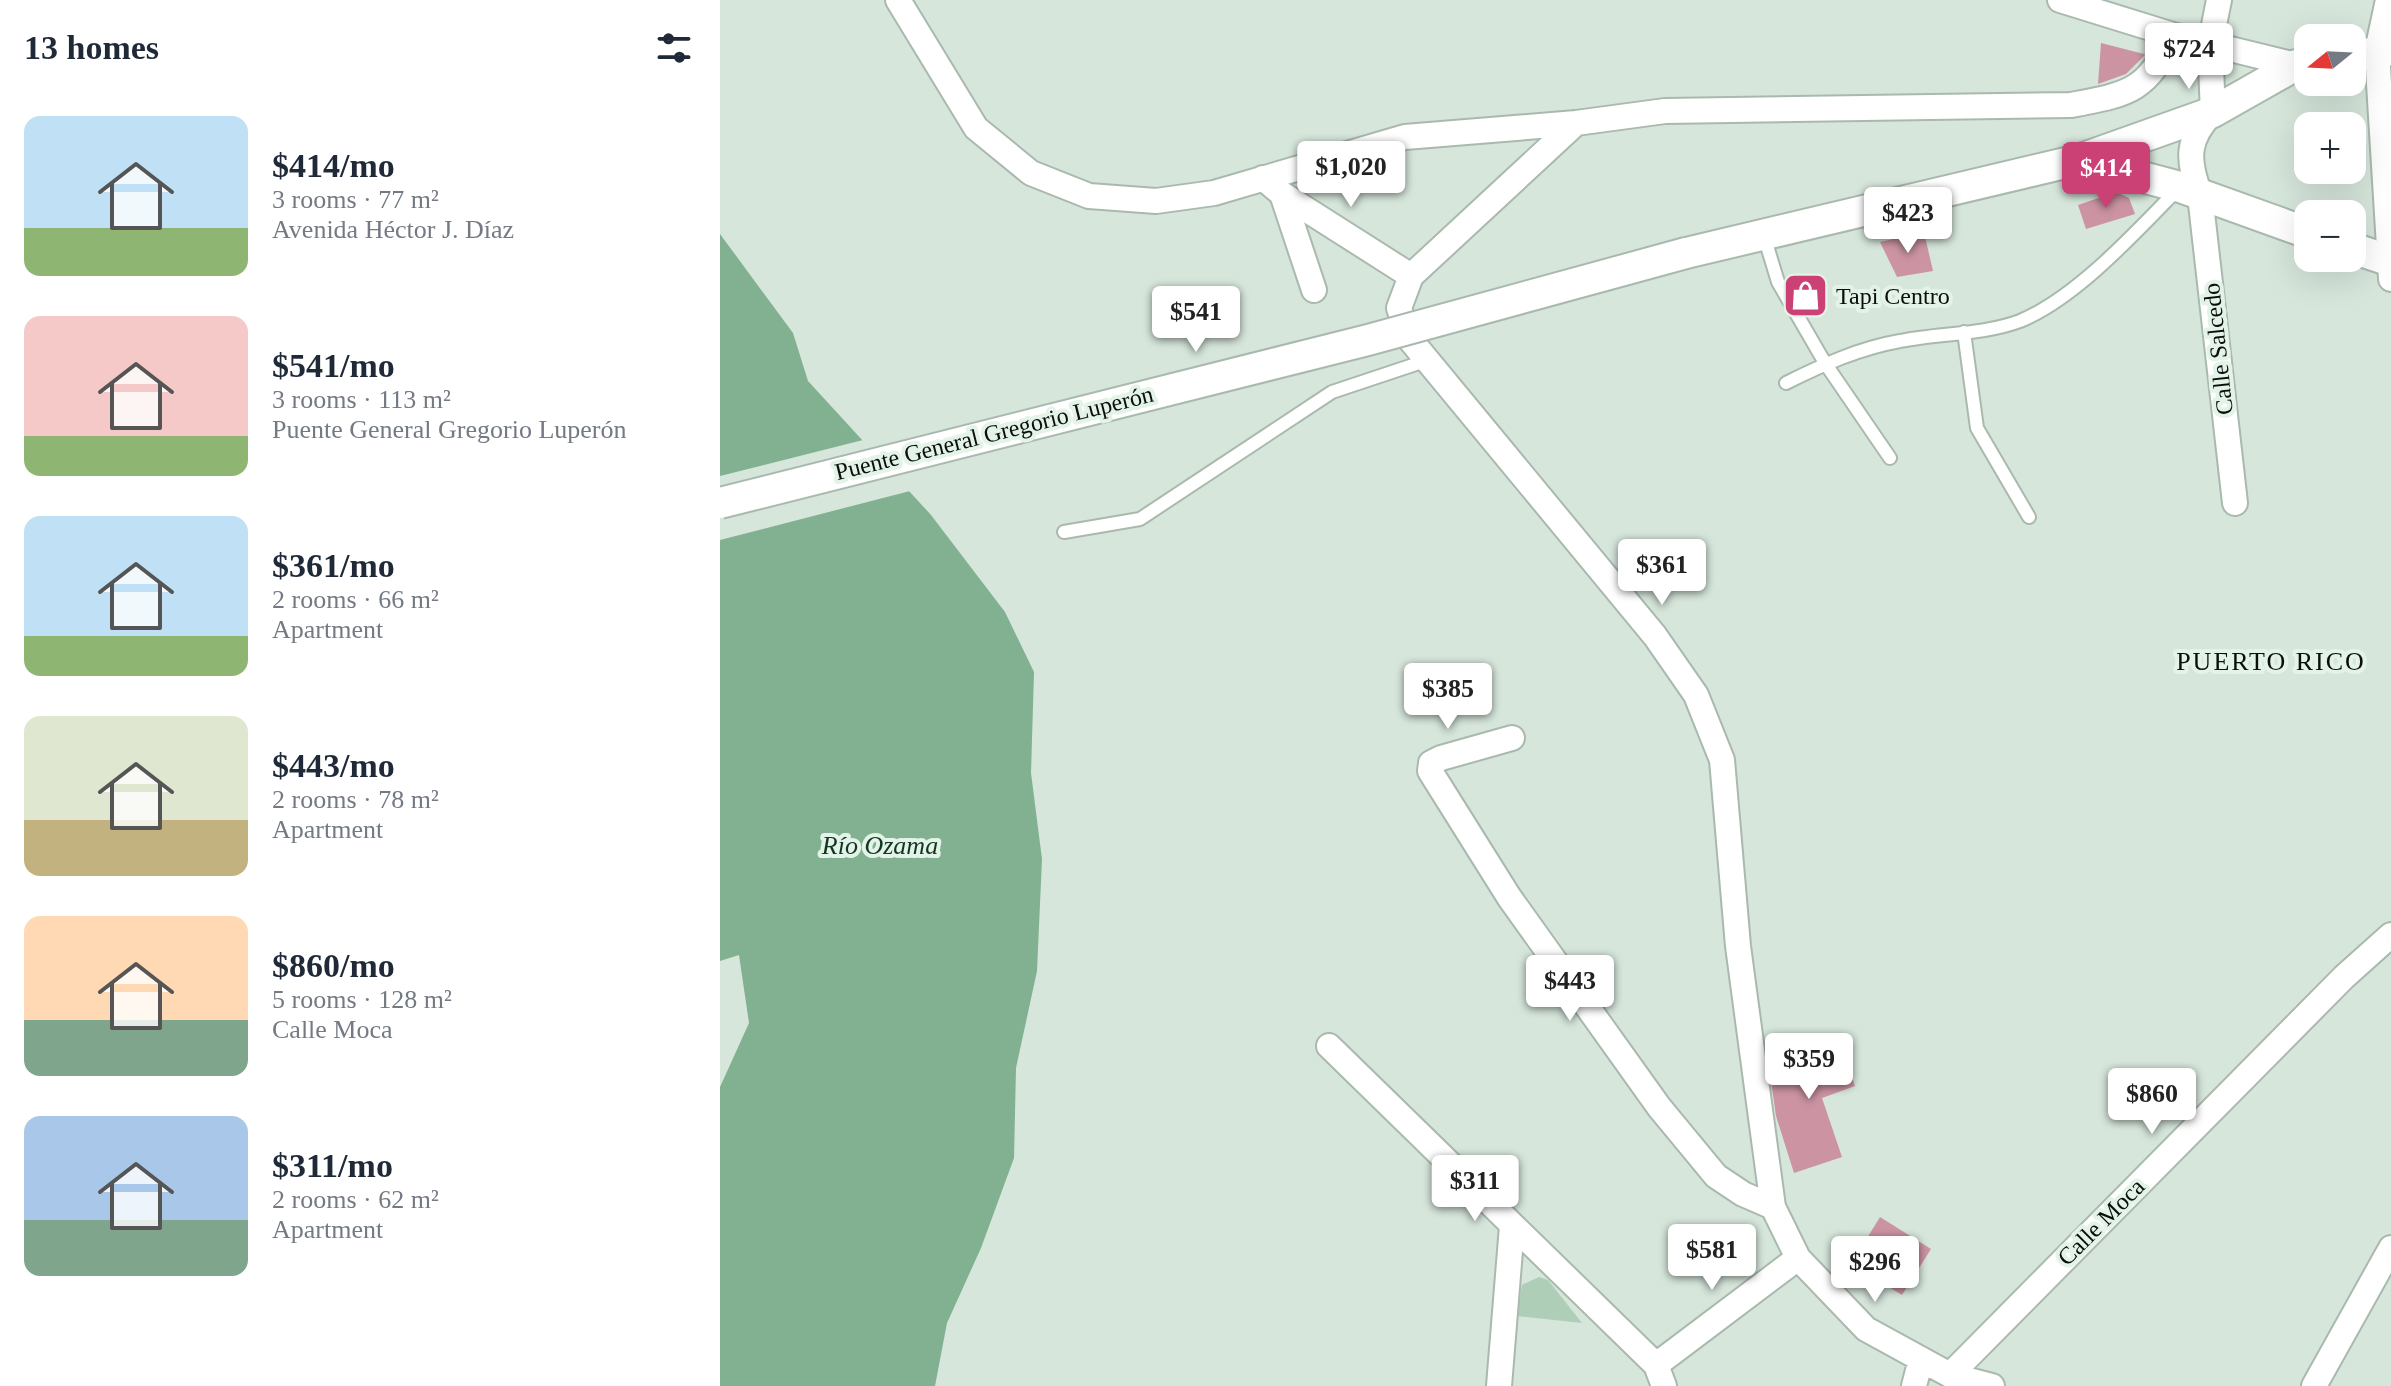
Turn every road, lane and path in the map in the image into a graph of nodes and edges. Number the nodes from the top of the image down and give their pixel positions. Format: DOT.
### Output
graph roads {
  1 [pos="898,0"];
  2 [pos="2060,0"];
  3 [pos="2219,0"];
  4 [pos="2388,0"];
  5 [pos="2173,35"];
  6 [pos="2210,45"];
  7 [pos="2373,52"];
  8 [pos="2294,62"];
  9 [pos="2294,68"];
  10 [pos="2213,112"];
  11 [pos="1576,123"];
  12 [pos="2078,160"];
  13 [pos="1273,186"];
  14 [pos="2190,191"];
  15 [pos="2294,228"];
  16 [pos="1763,233"];
  17 [pos="2366,255"];
  18 [pos="2390,267"];
  19 [pos="1411,276"];
  20 [pos="1314,290"];
  21 [pos="1964,332"];
  22 [pos="1425,361"];
  23 [pos="1825,363"];
  24 [pos="1786,383"];
  25 [pos="1890,458"];
  26 [pos="720,503"];
  27 [pos="2235,503"];
  28 [pos="2029,517"];
  29 [pos="1064,532"];
  30 [pos="1512,738"];
  31 [pos="2391,935"];
  32 [pos="1329,1046"];
  33 [pos="1773,1207"];
  34 [pos="1512,1226"];
  35 [pos="2391,1248"];
  36 [pos="1798,1258"];
  37 [pos="1921,1359"];
  38 [pos="1660,1375"];
  39 [pos="1950,1375"];
  40 [pos="1499,1386"];
  41 [pos="1914,1386"];
  42 [pos="1992,1386"];
  43 [pos="2314,1386"];
  1 -- 13 [label="street"];
  2 -- 5 [label="street"];
  3 -- 6 [label="street"];
  4 -- 7 [label="street"];
  5 -- 6 [label="street"];
  5 -- 11 [label="street"];
  6 -- 8 [label="street"];
  6 -- 10 [label="street"];
  7 -- 18 [label="street"];
  9 -- 10 [label="street, Puente General Gregorio Luperón"];
  10 -- 12 [label="street, Puente General Gregorio Luperón"];
  10 -- 14 [label="street, Calle Salcedo"];
  11 -- 13 [label="street"];
  11 -- 19 [label="street"];
  12 -- 14 [label="street"];
  12 -- 16 [label="street, Puente General Gregorio Luperón"];
  13 -- 19 [label="street"];
  13 -- 20 [label="street"];
  14 -- 15 [label="street"];
  14 -- 21 [label="lane"];
  14 -- 27 [label="street, Calle Salcedo"];
  16 -- 23 [label="lane"];
  16 -- 26 [label="street, Puente General Gregorio Luperón, bridge"];
  17 -- 18 [label="street"];
  19 -- 22 [label="street"];
  21 -- 23 [label="lane"];
  21 -- 28 [label="lane"];
  22 -- 29 [label="lane"];
  22 -- 33 [label="street"];
  23 -- 24 [label="lane"];
  23 -- 25 [label="lane"];
  30 -- 33 [label="street"];
  31 -- 39 [label="street, Calle Moca"];
  32 -- 34 [label="street"];
  33 -- 36 [label="street"];
  34 -- 38 [label="street"];
  34 -- 40 [label="street"];
  35 -- 43 [label="street"];
  36 -- 37 [label="street"];
  36 -- 38 [label="street"];
  37 -- 39 [label="street"];
  37 -- 41 [label="street"];
  39 -- 42 [label="street"];
}
